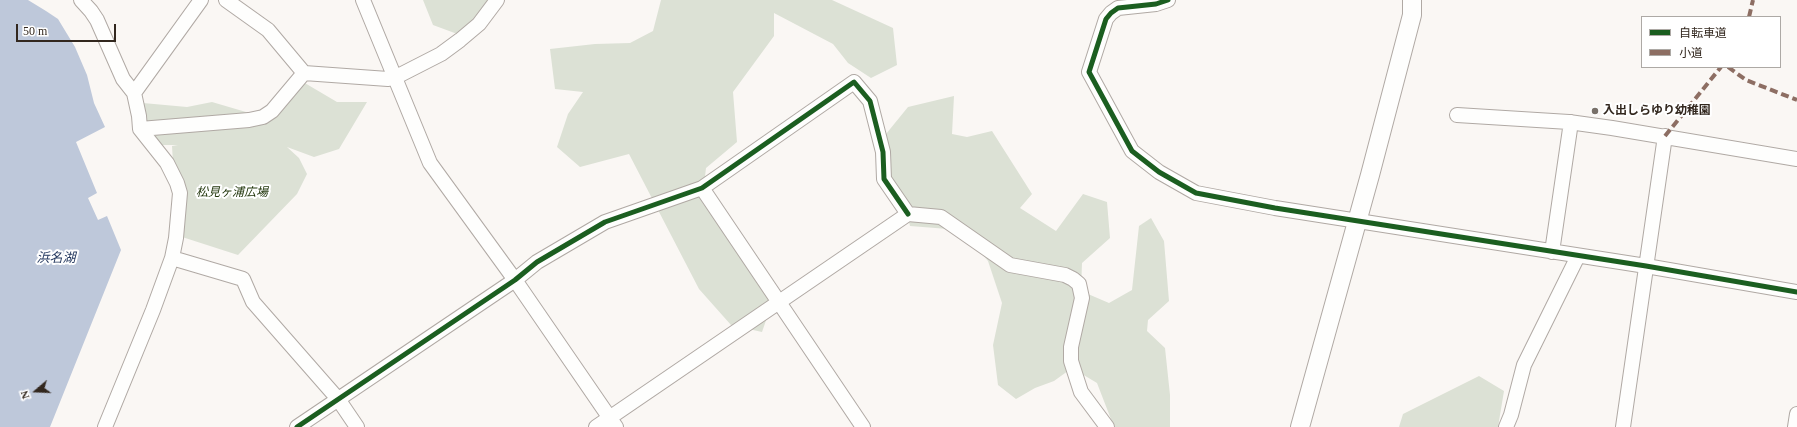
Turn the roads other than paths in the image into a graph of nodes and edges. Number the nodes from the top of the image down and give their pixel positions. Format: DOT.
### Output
graph roads {
  1 [pos="81,0"];
  2 [pos="201,0"];
  3 [pos="226,0"];
  4 [pos="363,0"];
  5 [pos="498,0"];
  6 [pos="1168,0"];
  7 [pos="1412,0"];
  8 [pos="304,73"];
  9 [pos="396,77"];
  10 [pos="134,93"];
  11 [pos="1457,114"];
  12 [pos="1571,122"];
  13 [pos="140,129"];
  14 [pos="1665,136"];
  15 [pos="1797,159"];
  16 [pos="702,188"];
  17 [pos="908,214"];
  18 [pos="1357,220"];
  19 [pos="1552,252"];
  20 [pos="1578,256"];
  21 [pos="172,258"];
  22 [pos="1646,266"];
  23 [pos="515,280"];
  24 [pos="1797,292"];
  25 [pos="779,302"];
  26 [pos="338,399"];
  27 [pos="1797,414"];
  28 [pos="613,422"];
  29 [pos="105,427"];
  30 [pos="297,427"];
  31 [pos="357,427"];
  32 [pos="596,427"];
  33 [pos="863,427"];
  34 [pos="1107,427"];
  35 [pos="1300,427"];
  36 [pos="1506,427"];
  37 [pos="1623,427"];
  38 [pos="1795,427"];
  1 -- 10 [label="street"];
  2 -- 10 [label="street"];
  3 -- 8 [label="street"];
  4 -- 9 [label="street"];
  5 -- 9 [label="street"];
  6 -- 18 [label="street"];
  7 -- 18 [label="street"];
  8 -- 9 [label="street"];
  8 -- 13 [label="street"];
  9 -- 23 [label="street"];
  10 -- 13 [label="street"];
  11 -- 12 [label="street"];
  12 -- 14 [label="street"];
  12 -- 19 [label="street"];
  13 -- 21 [label="street"];
  14 -- 15 [label="street"];
  14 -- 22 [label="street"];
  16 -- 17 [label="street"];
  16 -- 23 [label="street"];
  16 -- 25 [label="street"];
  17 -- 25 [label="street"];
  17 -- 34 [label="street"];
  18 -- 19 [label="street"];
  18 -- 35 [label="street"];
  19 -- 20 [label="street"];
  20 -- 22 [label="street"];
  20 -- 36 [label="street"];
  21 -- 26 [label="street"];
  21 -- 29 [label="street"];
  22 -- 24 [label="street"];
  22 -- 37 [label="street"];
  23 -- 26 [label="street"];
  23 -- 28 [label="street"];
  25 -- 28 [label="street"];
  25 -- 33 [label="street"];
  26 -- 30 [label="street"];
  26 -- 31 [label="street"];
  27 -- 38 [label="street"];
  28 -- 32 [label="street"];
}
